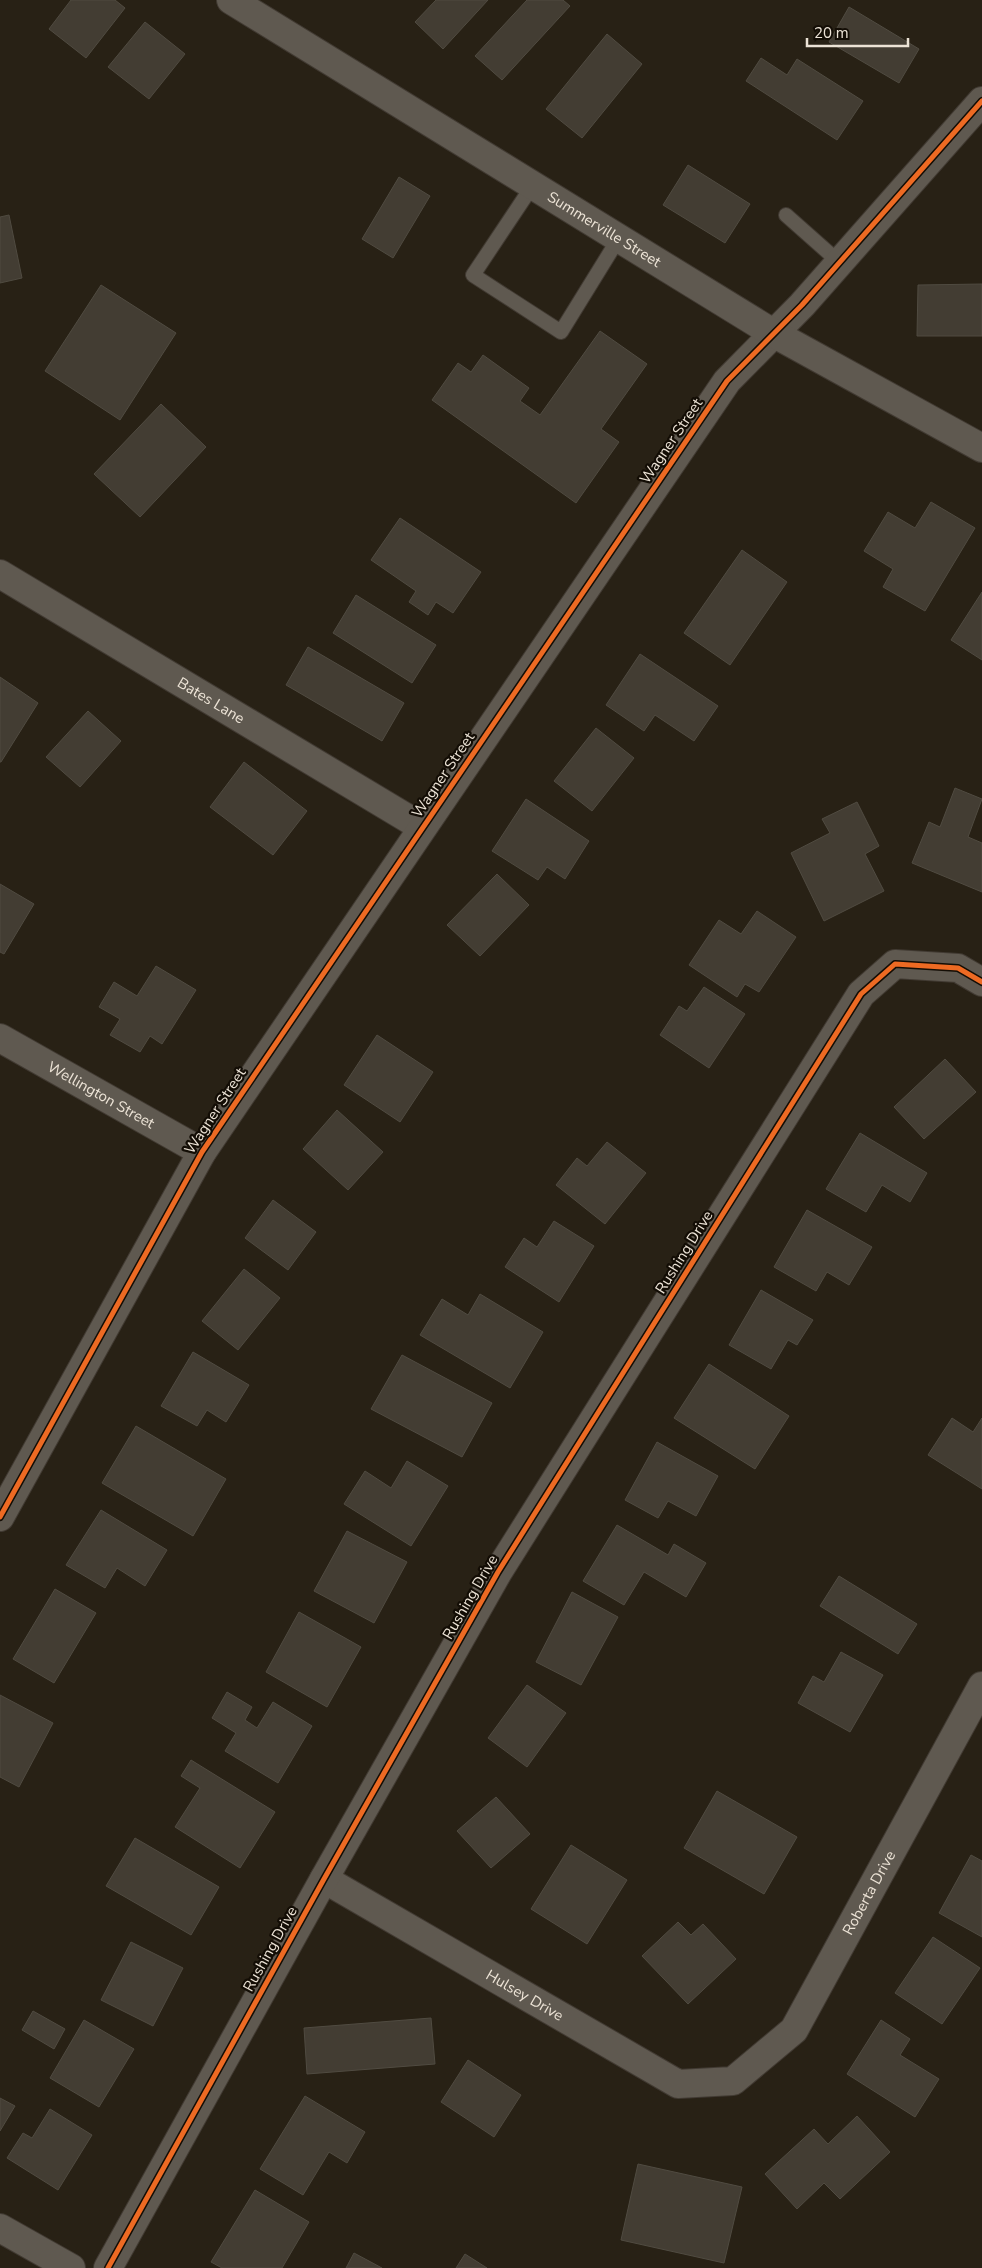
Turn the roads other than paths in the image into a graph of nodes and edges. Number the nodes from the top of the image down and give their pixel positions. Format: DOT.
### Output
graph roads {
  1 [pos="231,0"];
  2 [pos="982,101"];
  3 [pos="532,185"];
  4 [pos="786,215"];
  5 [pos="619,238"];
  6 [pos="839,262"];
  7 [pos="773,333"];
  8 [pos="982,448"];
  9 [pos="0,574"];
  10 [pos="422,828"];
  11 [pos="982,982"];
  12 [pos="0,1038"];
  13 [pos="202,1152"];
  14 [pos="0,1517"];
  15 [pos="982,1686"];
  16 [pos="324,1879"];
  17 [pos="733,2081"];
  18 [pos="0,2228"];
  19 [pos="71,2268"];
  20 [pos="108,2268"];
  1 -- 3 [label="street, Summerville Street"];
  2 -- 6 [label="street, Wagner Street"];
  3 -- 5 [label="street, Summerville Street"];
  3 -- 5 [label="lane"];
  4 -- 6 [label="lane"];
  5 -- 7 [label="street, Summerville Street"];
  6 -- 7 [label="street, Wagner Street"];
  7 -- 8 [label="street, Summerville Street"];
  7 -- 10 [label="street, Wagner Street"];
  9 -- 10 [label="street, Bates Lane"];
  10 -- 13 [label="street, Wagner Street"];
  11 -- 16 [label="street, Rushing Drive"];
  12 -- 13 [label="street, Wellington Street"];
  13 -- 14 [label="street, Wagner Street"];
  15 -- 17 [label="street, Roberta Drive"];
  16 -- 17 [label="street, Hulsey Drive"];
  16 -- 20 [label="street, Rushing Drive"];
  18 -- 19 [label="street"];
}
